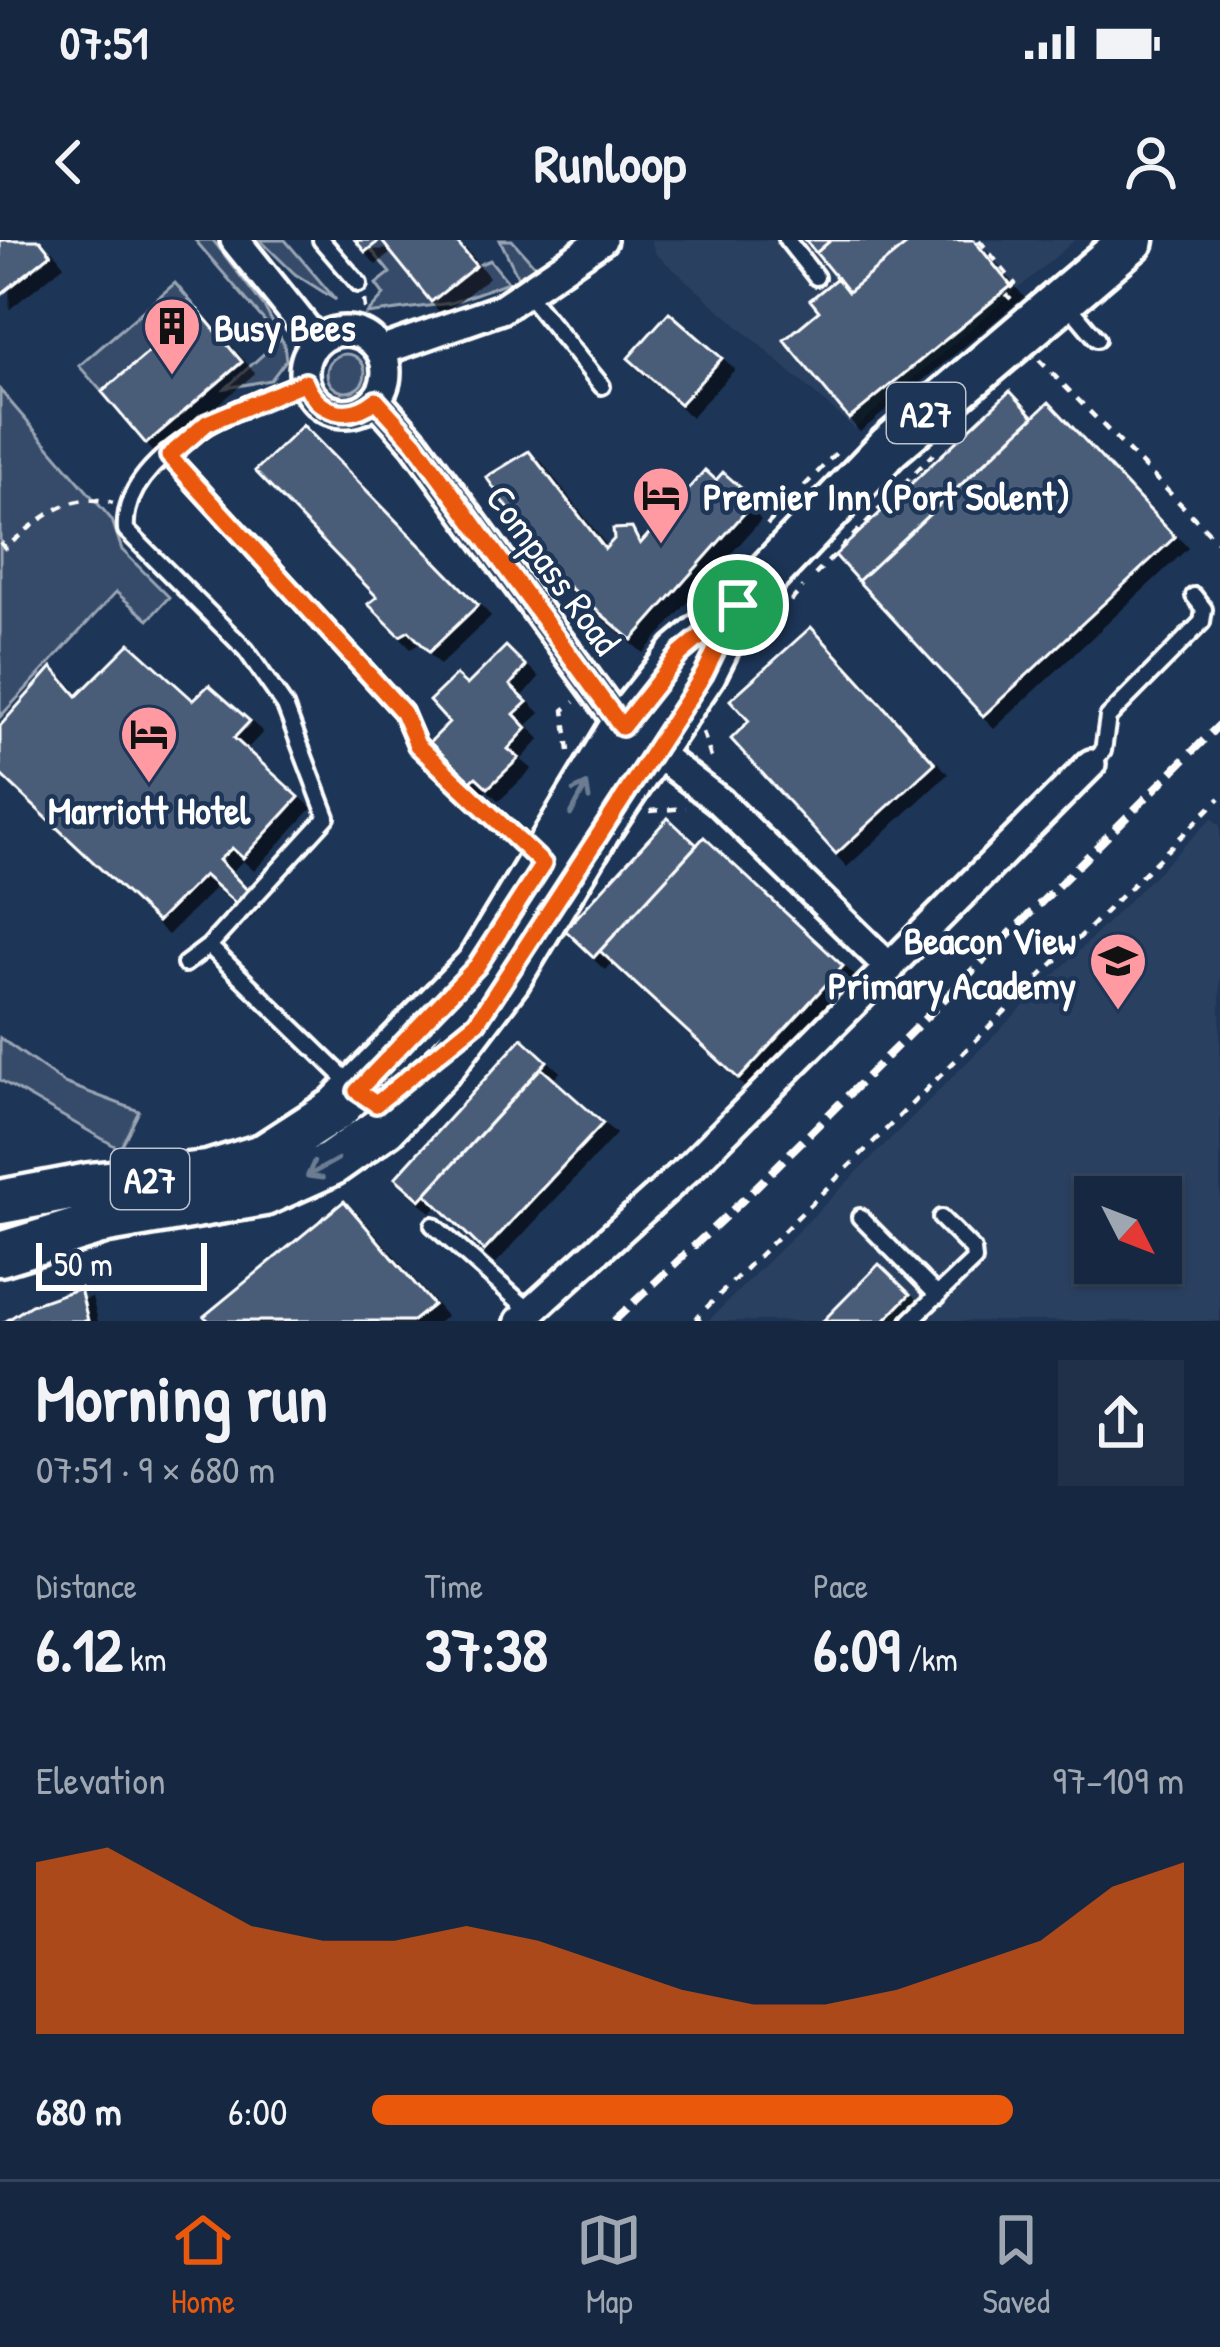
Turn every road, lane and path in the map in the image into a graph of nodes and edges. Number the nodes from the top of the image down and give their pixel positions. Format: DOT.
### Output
graph roads {
  1 [pos="235,240"];
  2 [pos="321,240"];
  3 [pos="602,240"];
  4 [pos="787,240"];
  5 [pos="980,240"];
  6 [pos="1132,240"];
  7 [pos="816,277"];
  8 [pos="359,284"];
  9 [pos="528,295"];
  10 [pos="1062,297"];
  11 [pos="1011,299"];
  12 [pos="1097,339"];
  13 [pos="317,342"];
  14 [pos="1049,345"];
  15 [pos="381,351"];
  16 [pos="305,382"];
  17 [pos="602,386"];
  18 [pos="376,400"];
  19 [pos="944,444"];
  20 [pos="169,456"];
  21 [pos="124,506"];
  22 [pos="1220,544"];
  23 [pos="2,548"];
  24 [pos="1194,596"];
  25 [pos="750,650"];
  26 [pos="636,739"];
  27 [pos="1091,764"];
  28 [pos="1220,798"];
  29 [pos="543,864"];
  30 [pos="209,946"];
  31 [pos="185,964"];
  32 [pos="890,968"];
  33 [pos="477,1022"];
  34 [pos="357,1091"];
  35 [pos="0,1202"];
  36 [pos="860,1217"];
  37 [pos="941,1218"];
  38 [pos="107,1221"];
  39 [pos="433,1225"];
  40 [pos="0,1232"];
  41 [pos="0,1254"];
  42 [pos="938,1296"];
  43 [pos="526,1316"];
  44 [pos="700,1321"];
  45 [pos="910,1321"];
  1 -- 13 [label="street"];
  2 -- 8 [label="lane"];
  3 -- 9 [label="street"];
  4 -- 7 [label="lane"];
  5 -- 11 [label="path"];
  6 -- 10 [label="main road, A27"];
  9 -- 15 [label="street"];
  9 -- 17 [label="lane"];
  10 -- 12 [label="lane"];
  10 -- 26 [label="main road, A27"];
  13 -- 15 [label="street"];
  13 -- 16 [label="street"];
  14 -- 22 [label="path"];
  15 -- 18 [label="street"];
  16 -- 18 [label="street"];
  16 -- 20 [label="lane"];
  18 -- 26 [label="street, Compass Road"];
  19 -- 25 [label="path"];
  20 -- 21 [label="lane"];
  20 -- 29 [label="lane"];
  21 -- 23 [label="path"];
  21 -- 30 [label="lane"];
  24 -- 27 [label="lane"];
  29 -- 26 [label="main road, A27, one-way"];
  26 -- 32 [label="street, Compass Road"];
  26 -- 33 [label="main road, A27"];
  27 -- 32 [label="street"];
  28 -- 44 [label="path"];
  29 -- 34 [label="main road, A27"];
  30 -- 31 [label="lane"];
  30 -- 34 [label="lane"];
  32 -- 43 [label="street"];
  33 -- 34 [label="lane"];
  33 -- 38 [label="main road, A27, one-way"];
  34 -- 35 [label="main road, A27"];
  36 -- 42 [label="lane"];
  37 -- 42 [label="lane"];
  38 -- 40 [label="main road"];
  38 -- 41 [label="main road, A27"];
  39 -- 43 [label="lane"];
  42 -- 45 [label="lane"];
}
